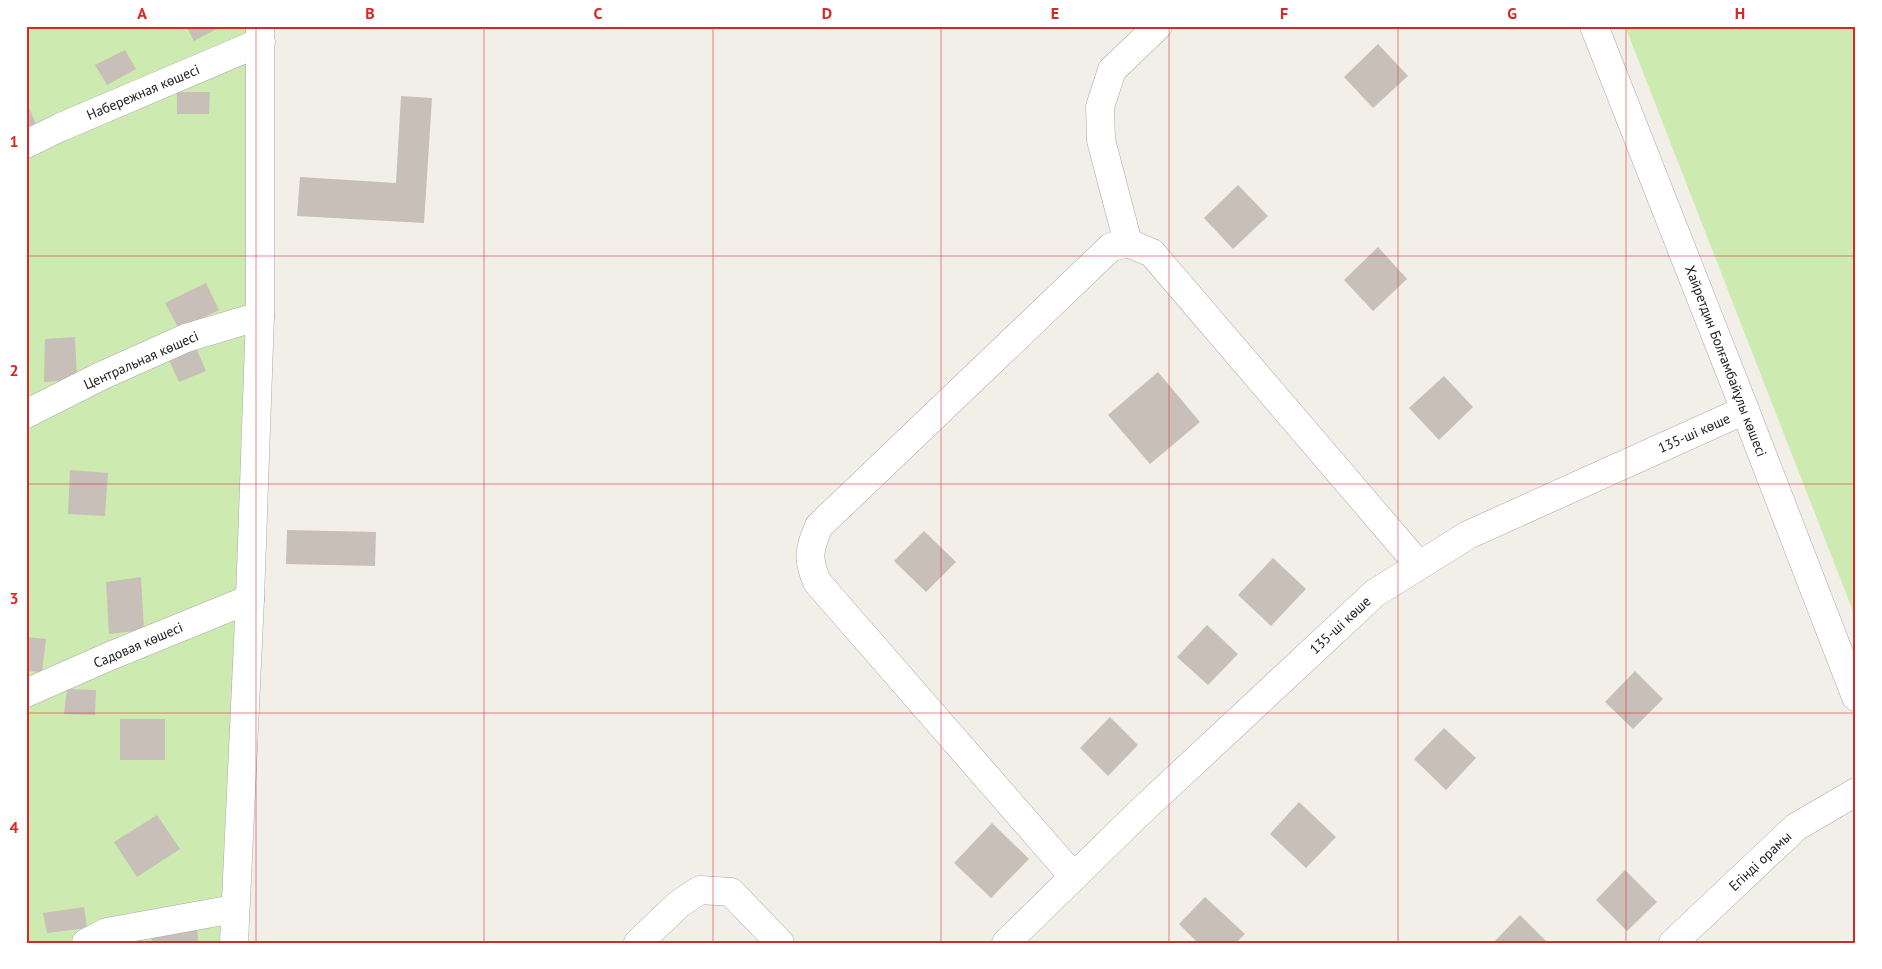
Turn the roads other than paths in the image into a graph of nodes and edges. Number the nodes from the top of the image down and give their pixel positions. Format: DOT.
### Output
graph roads {
  1 [pos="1158,26"];
  2 [pos="1594,26"];
  3 [pos="260,34"];
  4 [pos="26,144"];
  5 [pos="1128,243"];
  6 [pos="260,316"];
  7 [pos="1745,410"];
  8 [pos="26,414"];
  9 [pos="1418,564"];
  10 [pos="250,599"];
  11 [pos="26,693"];
  12 [pos="1856,697"];
  13 [pos="1856,792"];
  14 [pos="1073,876"];
  15 [pos="234,909"];
  16 [pos="86,943"];
  17 [pos="234,943"];
  18 [pos="638,943"];
  19 [pos="780,943"];
  20 [pos="1006,943"];
  21 [pos="1674,943"];
  1 -- 5 [label="street"];
  2 -- 7 [label="street, Хайретдин Болғамбайұлы көшесі"];
  3 -- 4 [label="street, Набережная көшесі"];
  3 -- 6 [label="street"];
  5 -- 9 [label="street"];
  5 -- 14 [label="street"];
  6 -- 8 [label="street, Центральная көшесі"];
  6 -- 10 [label="street"];
  7 -- 9 [label="street, 135-ші көше"];
  7 -- 12 [label="street, Хайретдин Болғамбайұлы көшесі"];
  9 -- 14 [label="street, 135-ші көше"];
  10 -- 11 [label="street, Садовая көшесі"];
  10 -- 15 [label="street"];
  13 -- 21 [label="street, Егінді орамы"];
  14 -- 20 [label="street, 135-ші көше"];
  15 -- 16 [label="street"];
  15 -- 17 [label="street"];
  18 -- 19 [label="street"];
}
